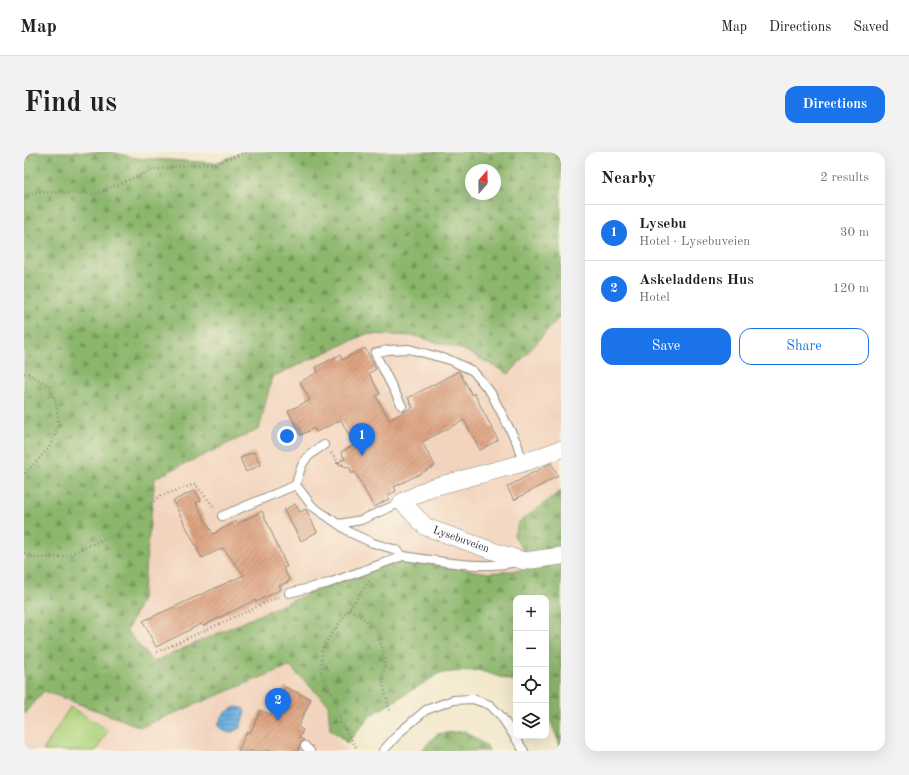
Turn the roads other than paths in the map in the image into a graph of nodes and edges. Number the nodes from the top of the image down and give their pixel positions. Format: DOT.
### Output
graph roads {
  1 [pos="402,406"];
  2 [pos="324,445"];
  3 [pos="561,449"];
  4 [pos="523,463"];
  5 [pos="296,486"];
  6 [pos="402,502"];
  7 [pos="222,516"];
  8 [pos="339,524"];
  9 [pos="403,556"];
  10 [pos="561,556"];
  11 [pos="524,561"];
  12 [pos="289,593"];
  13 [pos="383,751"];
  14 [pos="524,751"];
  1 -- 4 [label="lane"];
  2 -- 5 [label="lane"];
  3 -- 4 [label="street"];
  4 -- 6 [label="street"];
  5 -- 7 [label="lane"];
  5 -- 8 [label="lane"];
  6 -- 8 [label="lane"];
  6 -- 11 [label="street, Lysebuveien"];
  8 -- 9 [label="lane"];
  9 -- 11 [label="lane"];
  9 -- 12 [label="lane"];
  10 -- 11 [label="street, Lysebuveien"];
  13 -- 14 [label="lane"];
}
